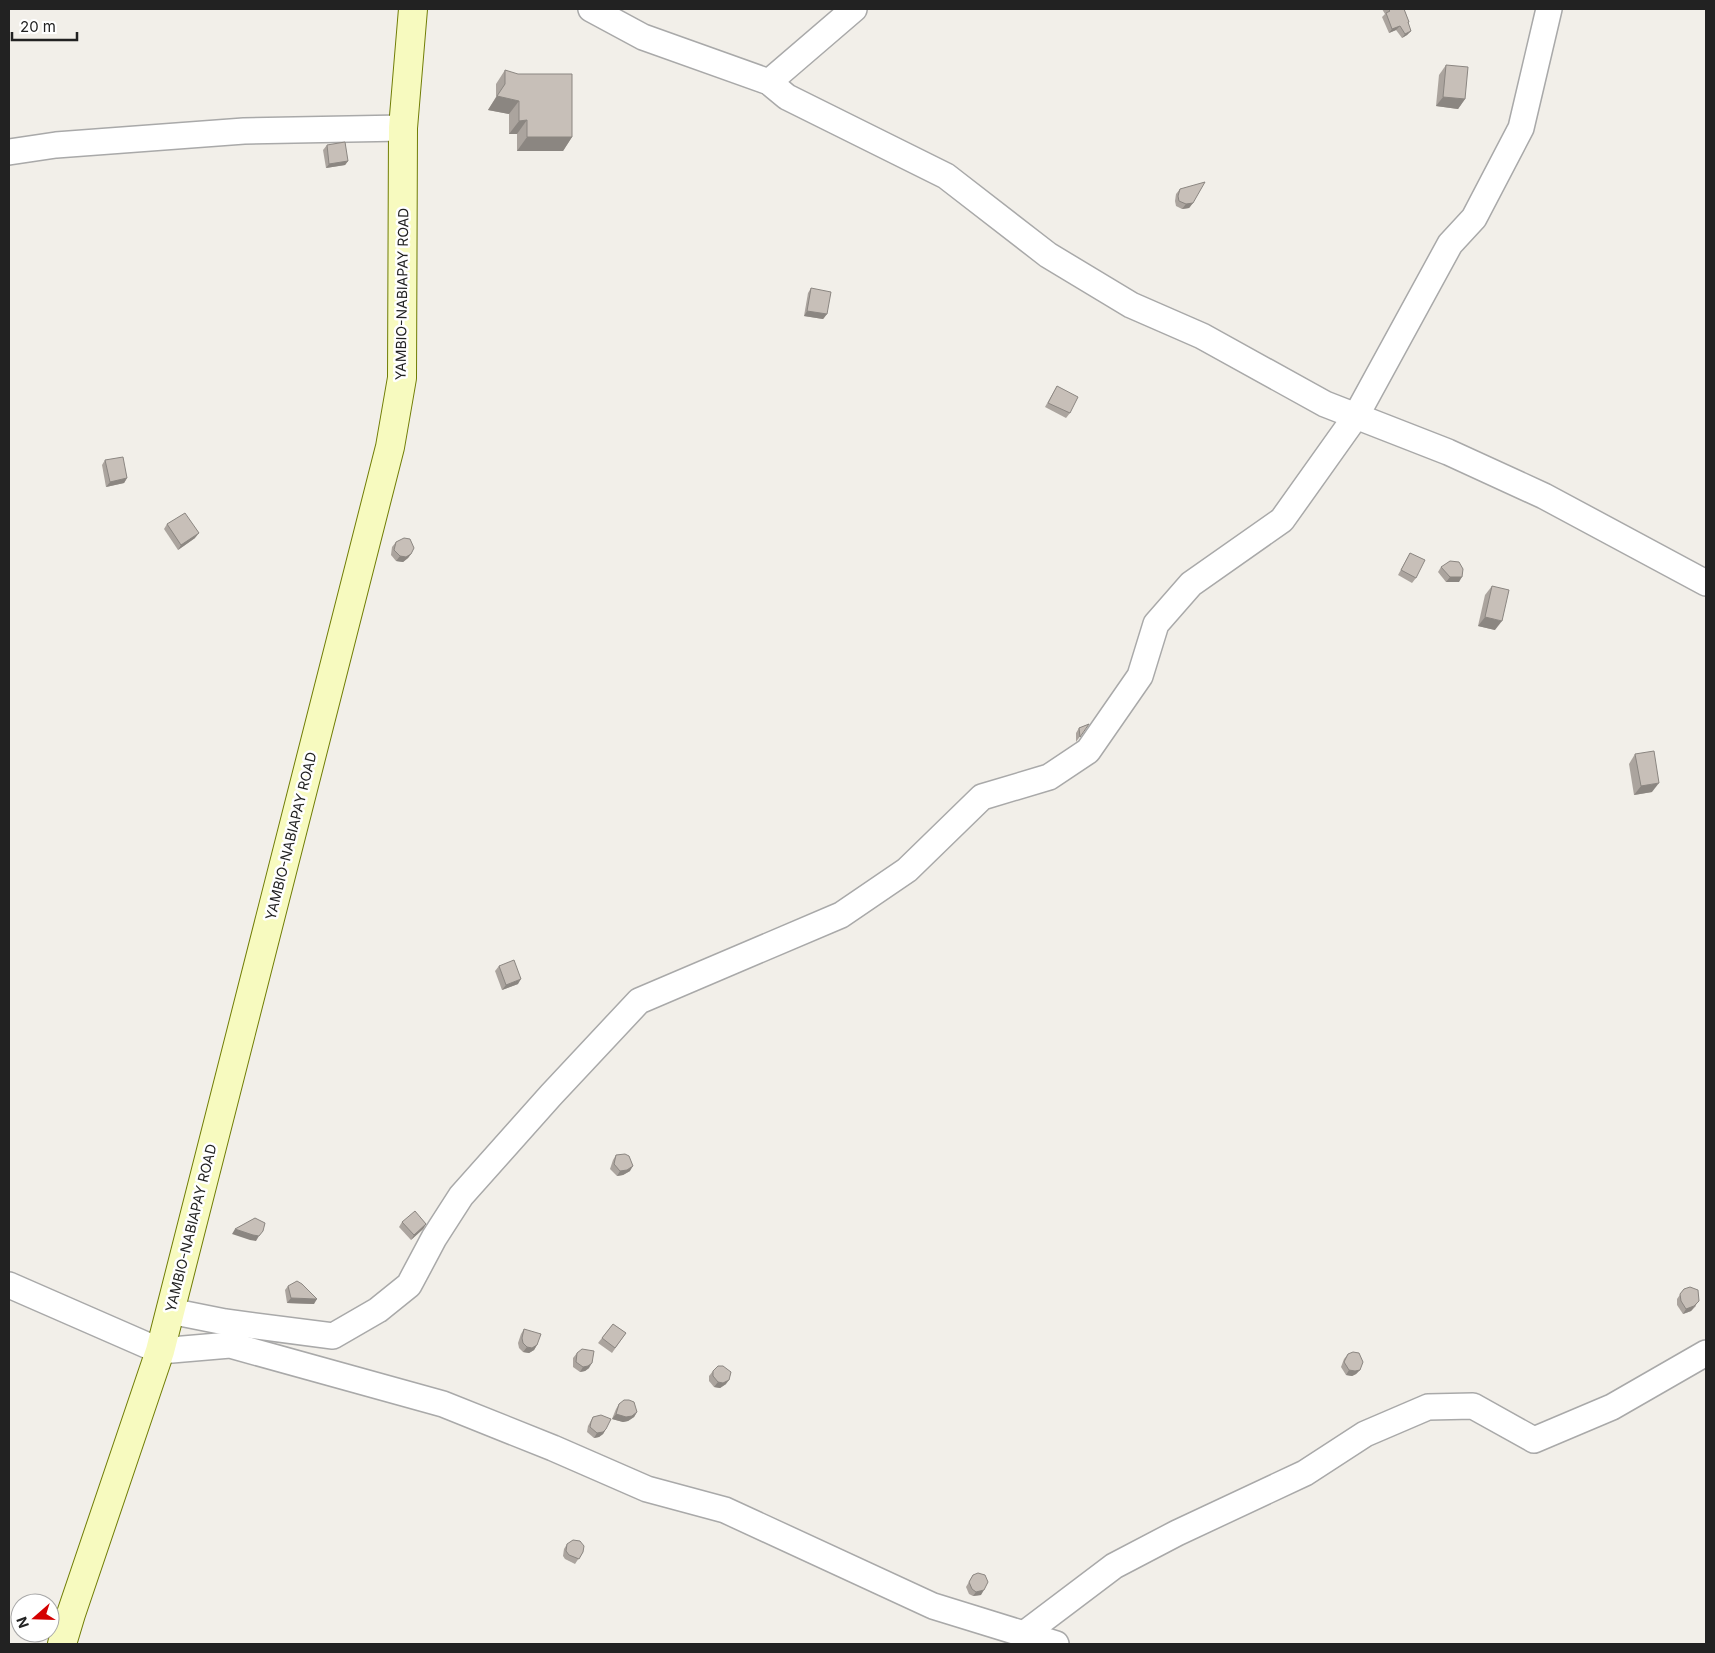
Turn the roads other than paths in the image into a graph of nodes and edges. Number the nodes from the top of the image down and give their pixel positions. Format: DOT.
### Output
graph roads {
  1 [pos="413,9"];
  2 [pos="591,9"];
  3 [pos="854,9"];
  4 [pos="1549,9"];
  5 [pos="769,82"];
  6 [pos="403,128"];
  7 [pos="9,152"];
  8 [pos="1356,416"];
  9 [pos="1706,583"];
  10 [pos="9,1285"];
  11 [pos="170,1311"];
  12 [pos="160,1351"];
  13 [pos="1706,1352"];
  14 [pos="1024,1634"];
  15 [pos="62,1644"];
  16 [pos="1056,1644"];
  1 -- 6 [label="main road, YAMBIO-NABIAPAY ROAD"];
  2 -- 5 [label="street"];
  3 -- 5 [label="street"];
  4 -- 8 [label="street"];
  5 -- 8 [label="street"];
  6 -- 7 [label="street"];
  6 -- 11 [label="main road, YAMBIO-NABIAPAY ROAD"];
  8 -- 9 [label="street"];
  8 -- 11 [label="street"];
  10 -- 12 [label="street"];
  11 -- 12 [label="main road, YAMBIO-NABIAPAY ROAD"];
  12 -- 14 [label="street"];
  12 -- 15 [label="main road, YAMBIO-NABIAPAY ROAD"];
  13 -- 14 [label="street"];
  14 -- 16 [label="street"];
}
